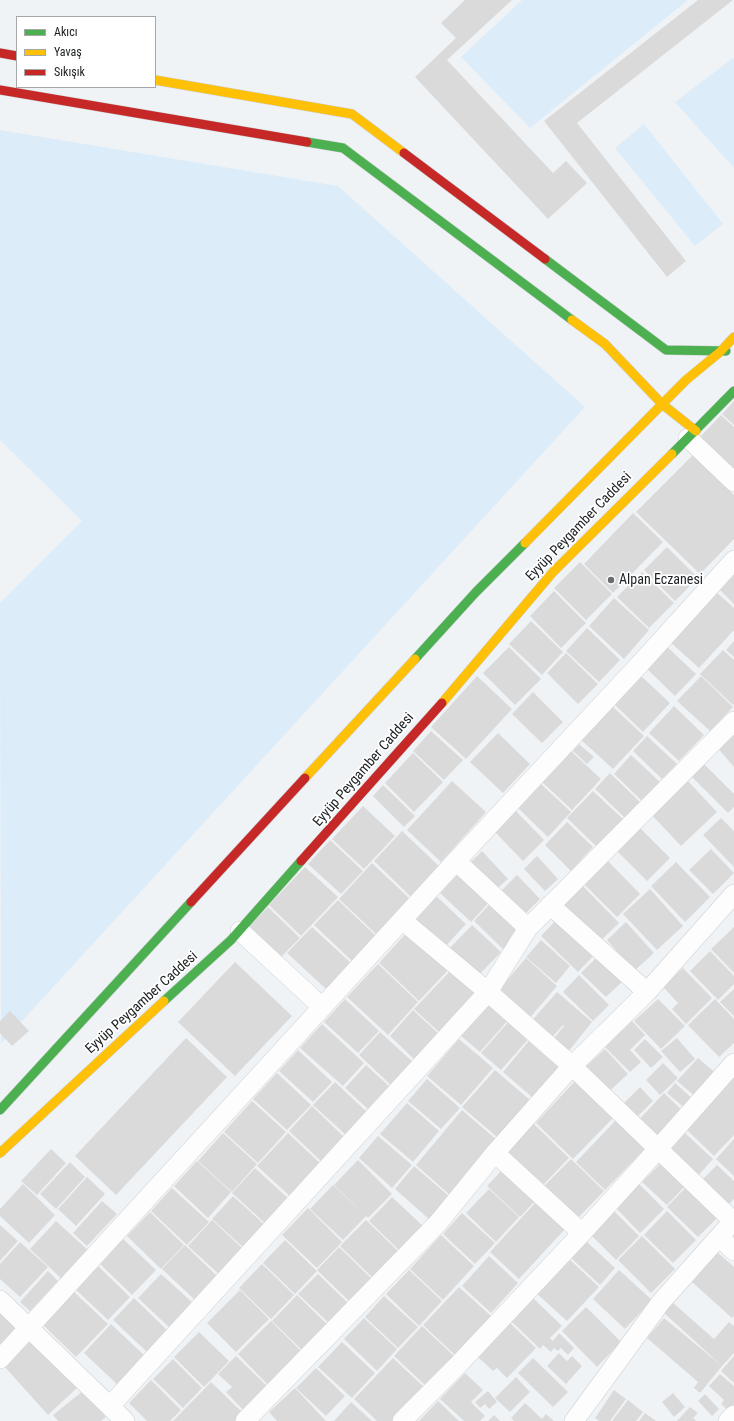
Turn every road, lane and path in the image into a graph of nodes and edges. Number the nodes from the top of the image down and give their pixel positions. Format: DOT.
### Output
graph roads {
  1 [pos="0,53"];
  2 [pos="16,56"];
  3 [pos="156,80"];
  4 [pos="0,90"];
  5 [pos="734,337"];
  6 [pos="734,350"];
  7 [pos="720,352"];
  8 [pos="734,391"];
  9 [pos="662,404"];
  10 [pos="692,435"];
  11 [pos="734,482"];
  12 [pos="734,560"];
  13 [pos="734,721"];
  14 [pos="456,861"];
  15 [pos="734,894"];
  16 [pos="550,904"];
  17 [pos="402,920"];
  18 [pos="528,928"];
  19 [pos="240,931"];
  20 [pos="488,992"];
  21 [pos="647,992"];
  22 [pos="322,1007"];
  23 [pos="734,1063"];
  24 [pos="572,1066"];
  25 [pos="0,1110"];
  26 [pos="657,1150"];
  27 [pos="0,1153"];
  28 [pos="495,1153"];
  29 [pos="734,1220"];
  30 [pos="582,1233"];
  31 [pos="719,1236"];
  32 [pos="734,1251"];
  33 [pos="0,1300"];
  34 [pos="29,1328"];
  35 [pos="0,1358"];
  36 [pos="115,1415"];
  37 [pos="734,1415"];
  38 [pos="245,1421"];
  39 [pos="402,1421"];
  40 [pos="574,1421"];
  41 [pos="728,1421"];
  1 -- 2 [label="street"];
  3 -- 7 [label="street"];
  4 -- 9 [label="street"];
  5 -- 7 [label="street, Eyyüp Peygamber Caddesi"];
  6 -- 7 [label="street"];
  7 -- 9 [label="street, Eyyüp Peygamber Caddesi"];
  8 -- 10 [label="street, Eyyüp Peygamber Caddesi"];
  9 -- 10 [label="street"];
  9 -- 25 [label="street, Eyyüp Peygamber Caddesi"];
  10 -- 11 [label="street"];
  10 -- 19 [label="street, Eyyüp Peygamber Caddesi"];
  12 -- 14 [label="street"];
  13 -- 16 [label="street"];
  14 -- 17 [label="street"];
  14 -- 18 [label="street"];
  15 -- 21 [label="street"];
  16 -- 18 [label="street"];
  16 -- 21 [label="street"];
  17 -- 20 [label="street"];
  17 -- 22 [label="street"];
  18 -- 20 [label="street"];
  19 -- 22 [label="street"];
  19 -- 27 [label="street, Eyyüp Peygamber Caddesi"];
  20 -- 24 [label="street"];
  20 -- 36 [label="street"];
  21 -- 24 [label="street"];
  22 -- 34 [label="street"];
  23 -- 26 [label="street"];
  24 -- 26 [label="street"];
  24 -- 28 [label="street"];
  26 -- 29 [label="street"];
  26 -- 30 [label="street"];
  28 -- 30 [label="street"];
  28 -- 38 [label="street"];
  29 -- 31 [label="street"];
  30 -- 39 [label="street"];
  31 -- 32 [label="street"];
  31 -- 40 [label="street"];
  33 -- 34 [label="street"];
  34 -- 35 [label="street"];
  34 -- 36 [label="street"];
  37 -- 41 [label="street"];
}
